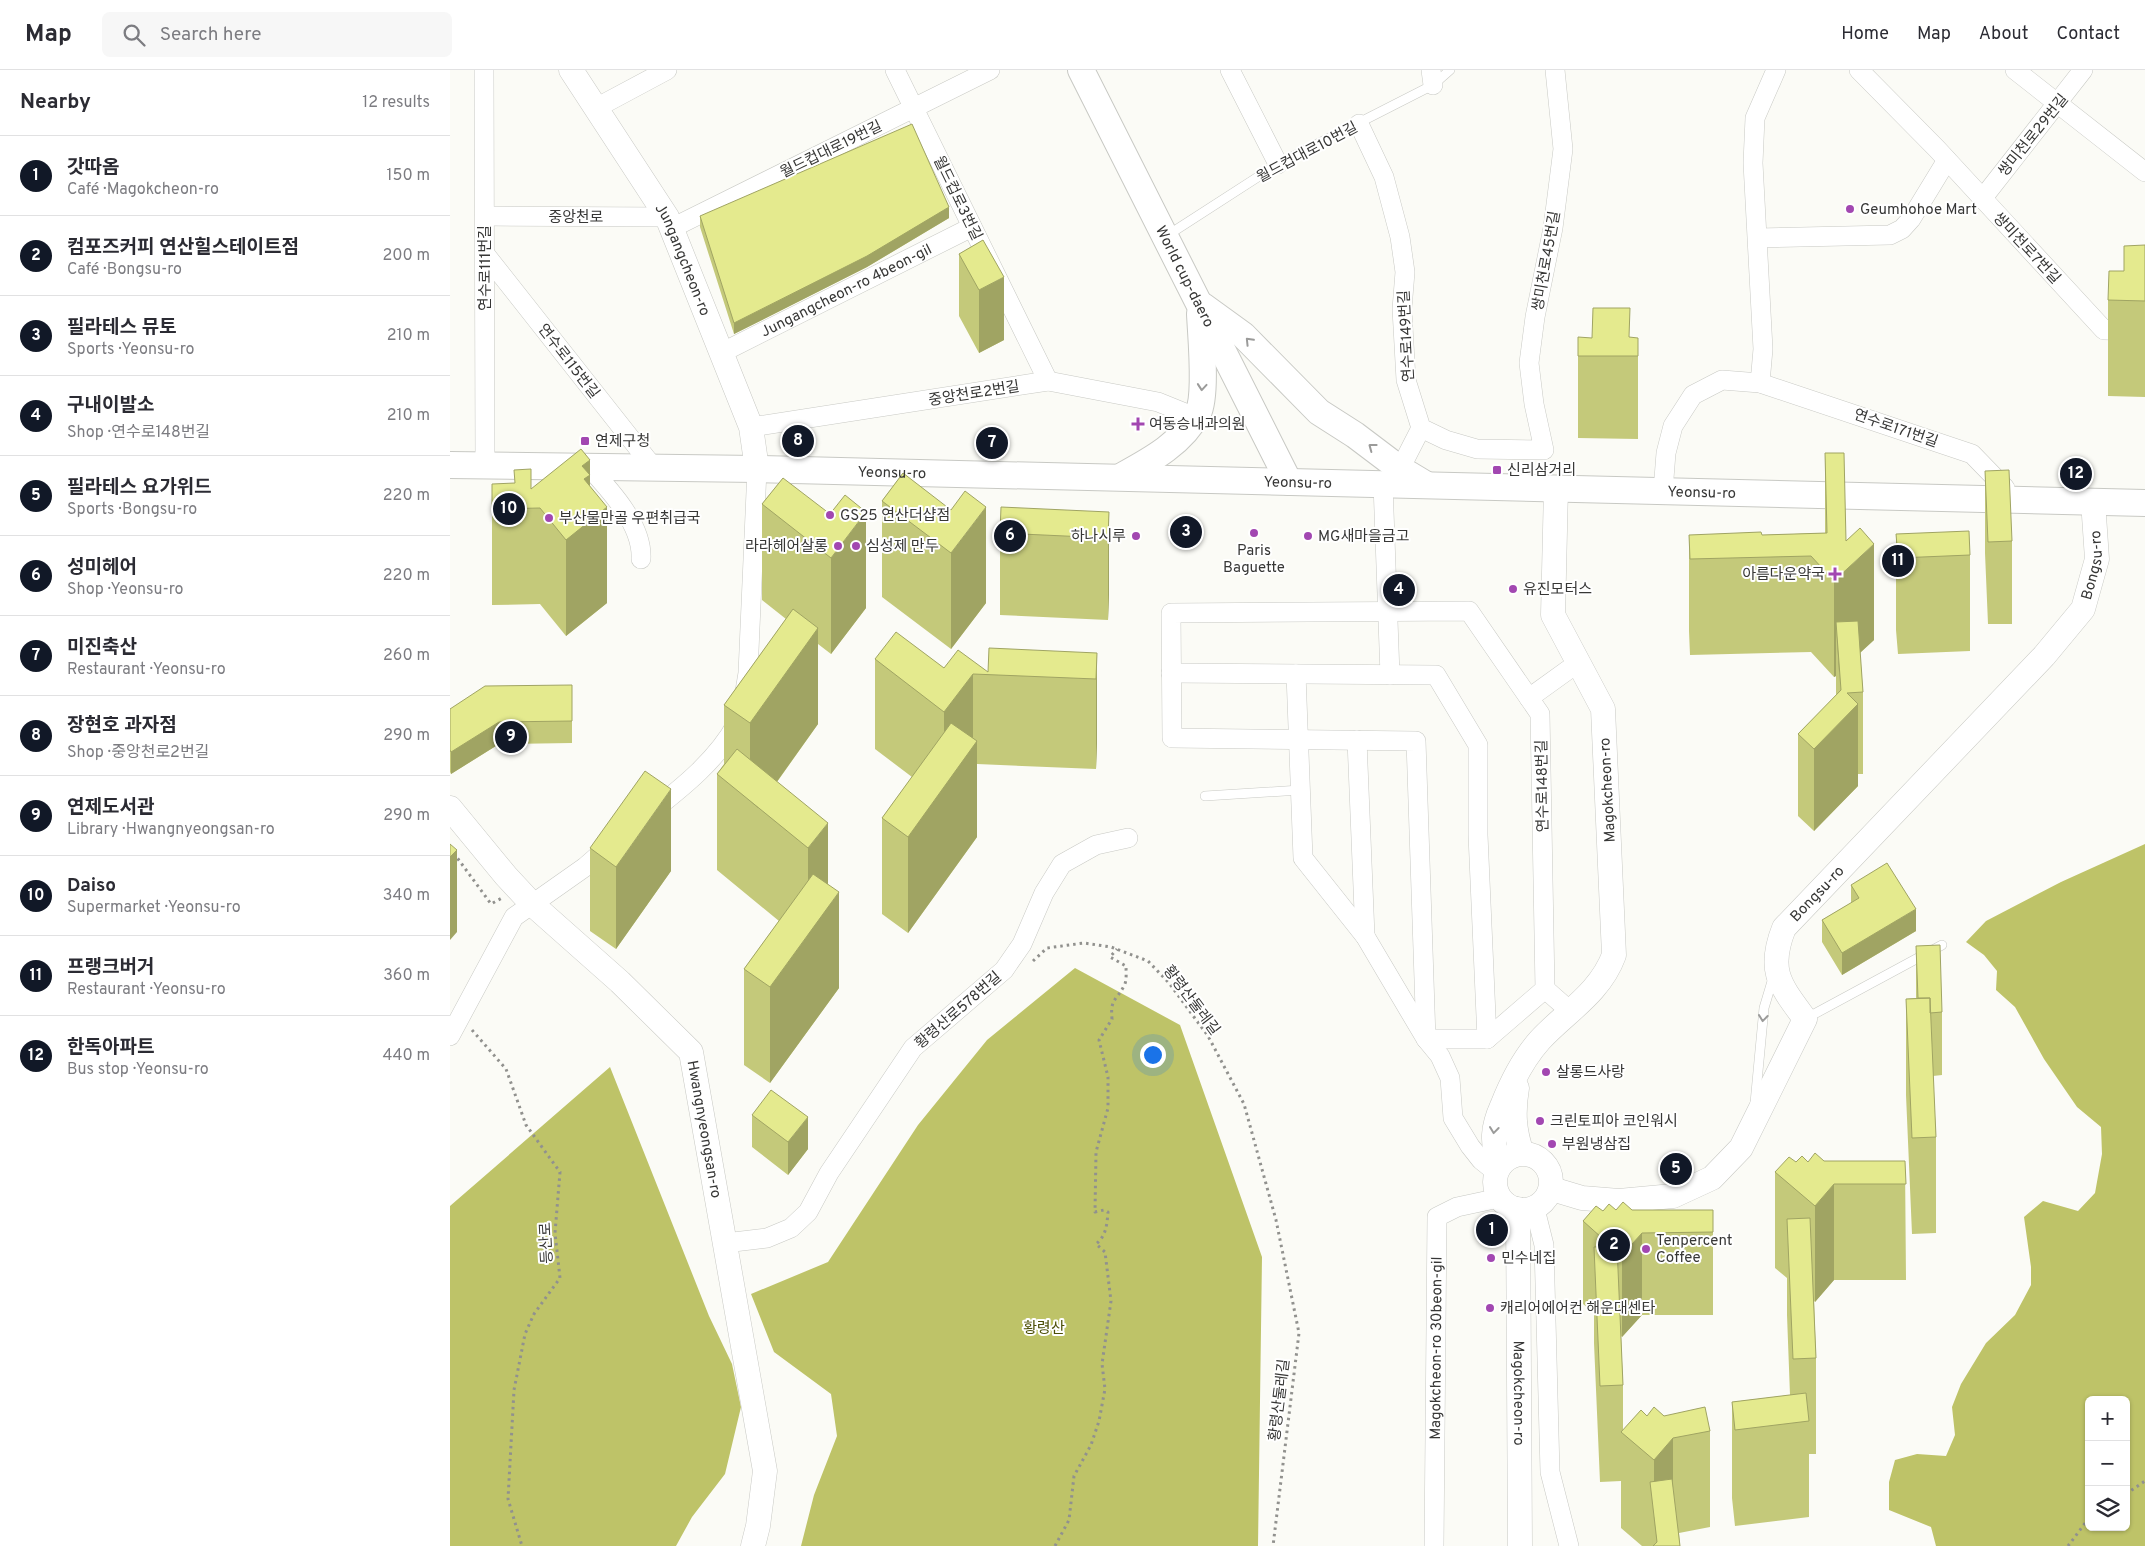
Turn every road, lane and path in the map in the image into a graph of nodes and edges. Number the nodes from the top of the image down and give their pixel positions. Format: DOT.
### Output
graph roads {
  1 [pos="484,70"];
  2 [pos="570,70"];
  3 [pos="667,70"];
  4 [pos="896,70"];
  5 [pos="990,70"];
  6 [pos="1081,70"];
  7 [pos="1230,70"];
  8 [pos="1450,70"];
  9 [pos="1556,70"];
  10 [pos="1776,70"];
  11 [pos="1859,70"];
  12 [pos="2015,70"];
  13 [pos="2083,70"];
  14 [pos="1432,78"];
  15 [pos="2058,103"];
  16 [pos="915,107"];
  17 [pos="596,108"];
  18 [pos="1359,124"];
  19 [pos="1947,160"];
  20 [pos="1278,164"];
  21 [pos="2145,172"];
  22 [pos="1982,199"];
  23 [pos="485,216"];
  24 [pos="670,222"];
  25 [pos="972,227"];
  26 [pos="1165,236"];
  27 [pos="1758,238"];
  28 [pos="485,254"];
  29 [pos="1199,303"];
  30 [pos="2145,331"];
  31 [pos="721,353"];
  32 [pos="1048,381"];
  33 [pos="1760,383"];
  34 [pos="1195,417"];
  35 [pos="751,427"];
  36 [pos="1421,428"];
  37 [pos="450,465"];
  38 [pos="485,466"];
  39 [pos="588,466"];
  40 [pos="653,467"];
  41 [pos="757,468"];
  42 [pos="1392,476"];
  43 [pos="1120,477"];
  44 [pos="1289,482"];
  45 [pos="1556,488"];
  46 [pos="1663,491"];
  47 [pos="2016,499"];
  48 [pos="2093,501"];
  49 [pos="2145,502"];
  50 [pos="641,559"];
  51 [pos="1388,612"];
  52 [pos="1578,662"];
  53 [pos="1171,673"];
  54 [pos="1296,674"];
  55 [pos="1390,675"];
  56 [pos="1529,698"];
  57 [pos="1298,739"];
  58 [pos="1357,740"];
  59 [pos="1300,790"];
  60 [pos="1205,796"];
  61 [pos="450,808"];
  62 [pos="637,823"];
  63 [pos="622,834"];
  64 [pos="1128,838"];
  65 [pos="450,848"];
  66 [pos="525,897"];
  67 [pos="1365,936"];
  68 [pos="1942,945"];
  69 [pos="1117,949"];
  70 [pos="1026,967"];
  71 [pos="1776,971"];
  72 [pos="1545,989"];
  73 [pos="1570,1010"];
  74 [pos="460,1017"];
  75 [pos="1805,1019"];
  76 [pos="450,1036"];
  77 [pos="1426,1039"];
  78 [pos="1487,1039"];
  79 [pos="1520,1069"];
  80 [pos="1753,1122"];
  81 [pos="1522,1153"];
  82 [pos="1498,1168"];
  83 [pos="1552,1189"];
  84 [pos="1517,1205"];
  85 [pos="726,1243"];
  86 [pos="2145,1481"];
  87 [pos="2130,1491"];
  88 [pos="2085,1523"];
  89 [pos="522,1546"];
  90 [pos="753,1546"];
  91 [pos="1055,1546"];
  92 [pos="1273,1546"];
  93 [pos="1434,1546"];
  94 [pos="1520,1546"];
  95 [pos="1569,1546"];
  96 [pos="2068,1546"];
  1 -- 23 [label="street, 연수로111번길"];
  2 -- 17 [label="street, Jungangcheon-ro"];
  3 -- 17 [label="street"];
  4 -- 16 [label="street, 월드컵로3번길"];
  5 -- 16 [label="street, 월드컵대로19번길"];
  6 -- 26 [label="main road, World cup-daero"];
  7 -- 20 [label="street"];
  8 -- 14 [label="lane, 월드컵대로10번길"];
  9 -- 36 [label="street, 쌍미천로45번길"];
  10 -- 27 [label="street"];
  11 -- 19 [label="street, 쌍미천로7번길"];
  12 -- 15 [label="street"];
  13 -- 15 [label="street, 쌍미천로29번길"];
  14 -- 18 [label="lane, 월드컵대로10번길"];
  15 -- 21 [label="street"];
  15 -- 22 [label="street, 쌍미천로29번길"];
  16 -- 24 [label="street, 월드컵대로19번길"];
  16 -- 25 [label="street, 월드컵로3번길"];
  17 -- 24 [label="street, Jungangcheon-ro"];
  18 -- 20 [label="lane, 월드컵대로10번길"];
  18 -- 36 [label="street, 연수로149번길"];
  19 -- 22 [label="street, 쌍미천로7번길"];
  19 -- 27 [label="street"];
  20 -- 26 [label="lane, 월드컵대로10번길"];
  22 -- 30 [label="street, 쌍미천로7번길"];
  23 -- 24 [label="street, 중앙천로"];
  23 -- 28 [label="street, 연수로111번길"];
  24 -- 31 [label="street, Jungangcheon-ro"];
  25 -- 31 [label="street, Jungangcheon-ro 4beon-gil"];
  25 -- 32 [label="street, 월드컵로3번길"];
  26 -- 29 [label="main road, World cup-daero"];
  27 -- 33 [label="street"];
  28 -- 38 [label="street, 연수로111번길"];
  28 -- 40 [label="street, 연수로115번길"];
  29 -- 34 [label="main road, one-way"];
  42 -- 29 [label="main road, one-way"];
  29 -- 44 [label="main road, World cup-daero"];
  31 -- 35 [label="street, Jungangcheon-ro"];
  32 -- 34 [label="street, 중앙천로2번길"];
  32 -- 35 [label="street, 중앙천로2번길"];
  33 -- 46 [label="street, 연수로171번길"];
  33 -- 47 [label="street, 연수로171번길"];
  34 -- 43 [label="main road"];
  35 -- 41 [label="street, Jungangcheon-ro"];
  36 -- 42 [label="street"];
  37 -- 38 [label="main road, Yeonsu-ro"];
  38 -- 39 [label="main road, Yeonsu-ro"];
  39 -- 40 [label="main road, Yeonsu-ro"];
  39 -- 50 [label="street"];
  40 -- 41 [label="main road, Yeonsu-ro"];
  41 -- 43 [label="main road, Yeonsu-ro"];
  41 -- 62 [label="street"];
  42 -- 44 [label="main road, Yeonsu-ro"];
  42 -- 45 [label="main road, Yeonsu-ro"];
  42 -- 51 [label="street"];
  43 -- 44 [label="main road, Yeonsu-ro"];
  45 -- 46 [label="main road, Yeonsu-ro"];
  45 -- 52 [label="street, Magokcheon-ro"];
  46 -- 47 [label="main road, Yeonsu-ro"];
  47 -- 48 [label="main road, Yeonsu-ro"];
  48 -- 49 [label="main road, Yeonsu-ro"];
  48 -- 71 [label="street, Bongsu-ro"];
  51 -- 53 [label="street, 연수로148번길"];
  51 -- 55 [label="street"];
  51 -- 56 [label="street, 연수로148번길"];
  52 -- 56 [label="street"];
  52 -- 73 [label="street, Magokcheon-ro"];
  53 -- 54 [label="street"];
  53 -- 57 [label="street, 연수로148번길"];
  54 -- 55 [label="street"];
  54 -- 57 [label="street"];
  55 -- 78 [label="street"];
  56 -- 72 [label="street, 연수로148번길"];
  57 -- 58 [label="street, 연수로148번길"];
  57 -- 59 [label="street"];
  58 -- 67 [label="street"];
  58 -- 77 [label="street, 연수로148번길"];
  59 -- 60 [label="lane"];
  59 -- 67 [label="street"];
  61 -- 66 [label="street, Hwangnyeongsan-ro"];
  63 -- 66 [label="street"];
  64 -- 85 [label="street, 황령산로578번길"];
  65 -- 66 [label="path"];
  66 -- 74 [label="street"];
  66 -- 85 [label="street, Hwangnyeongsan-ro"];
  67 -- 77 [label="street"];
  68 -- 75 [label="lane"];
  69 -- 70 [label="path, 황령산둘레길"];
  69 -- 91 [label="path"];
  69 -- 92 [label="path, 황령산둘레길"];
  71 -- 75 [label="street"];
  71 -- 80 [label="lane, one-way"];
  72 -- 73 [label="street"];
  72 -- 78 [label="street"];
  73 -- 79 [label="street, Magokcheon-ro"];
  74 -- 76 [label="street"];
  74 -- 89 [label="path, 등산로"];
  75 -- 80 [label="street"];
  77 -- 78 [label="street"];
  77 -- 82 [label="street"];
  79 -- 81 [label="street, Magokcheon-ro"];
  79 -- 82 [label="street, Magokcheon-ro, one-way"];
  80 -- 83 [label="street"];
  81 -- 82 [label="street"];
  81 -- 83 [label="street"];
  82 -- 84 [label="street, Magokcheon-ro"];
  83 -- 84 [label="street"];
  84 -- 93 [label="street, Magokcheon-ro 30beon-gil"];
  84 -- 94 [label="street, Magokcheon-ro"];
  84 -- 95 [label="street"];
  85 -- 90 [label="street, Hwangnyeongsan-ro"];
  86 -- 87 [label="path"];
  88 -- 96 [label="path"];
}
